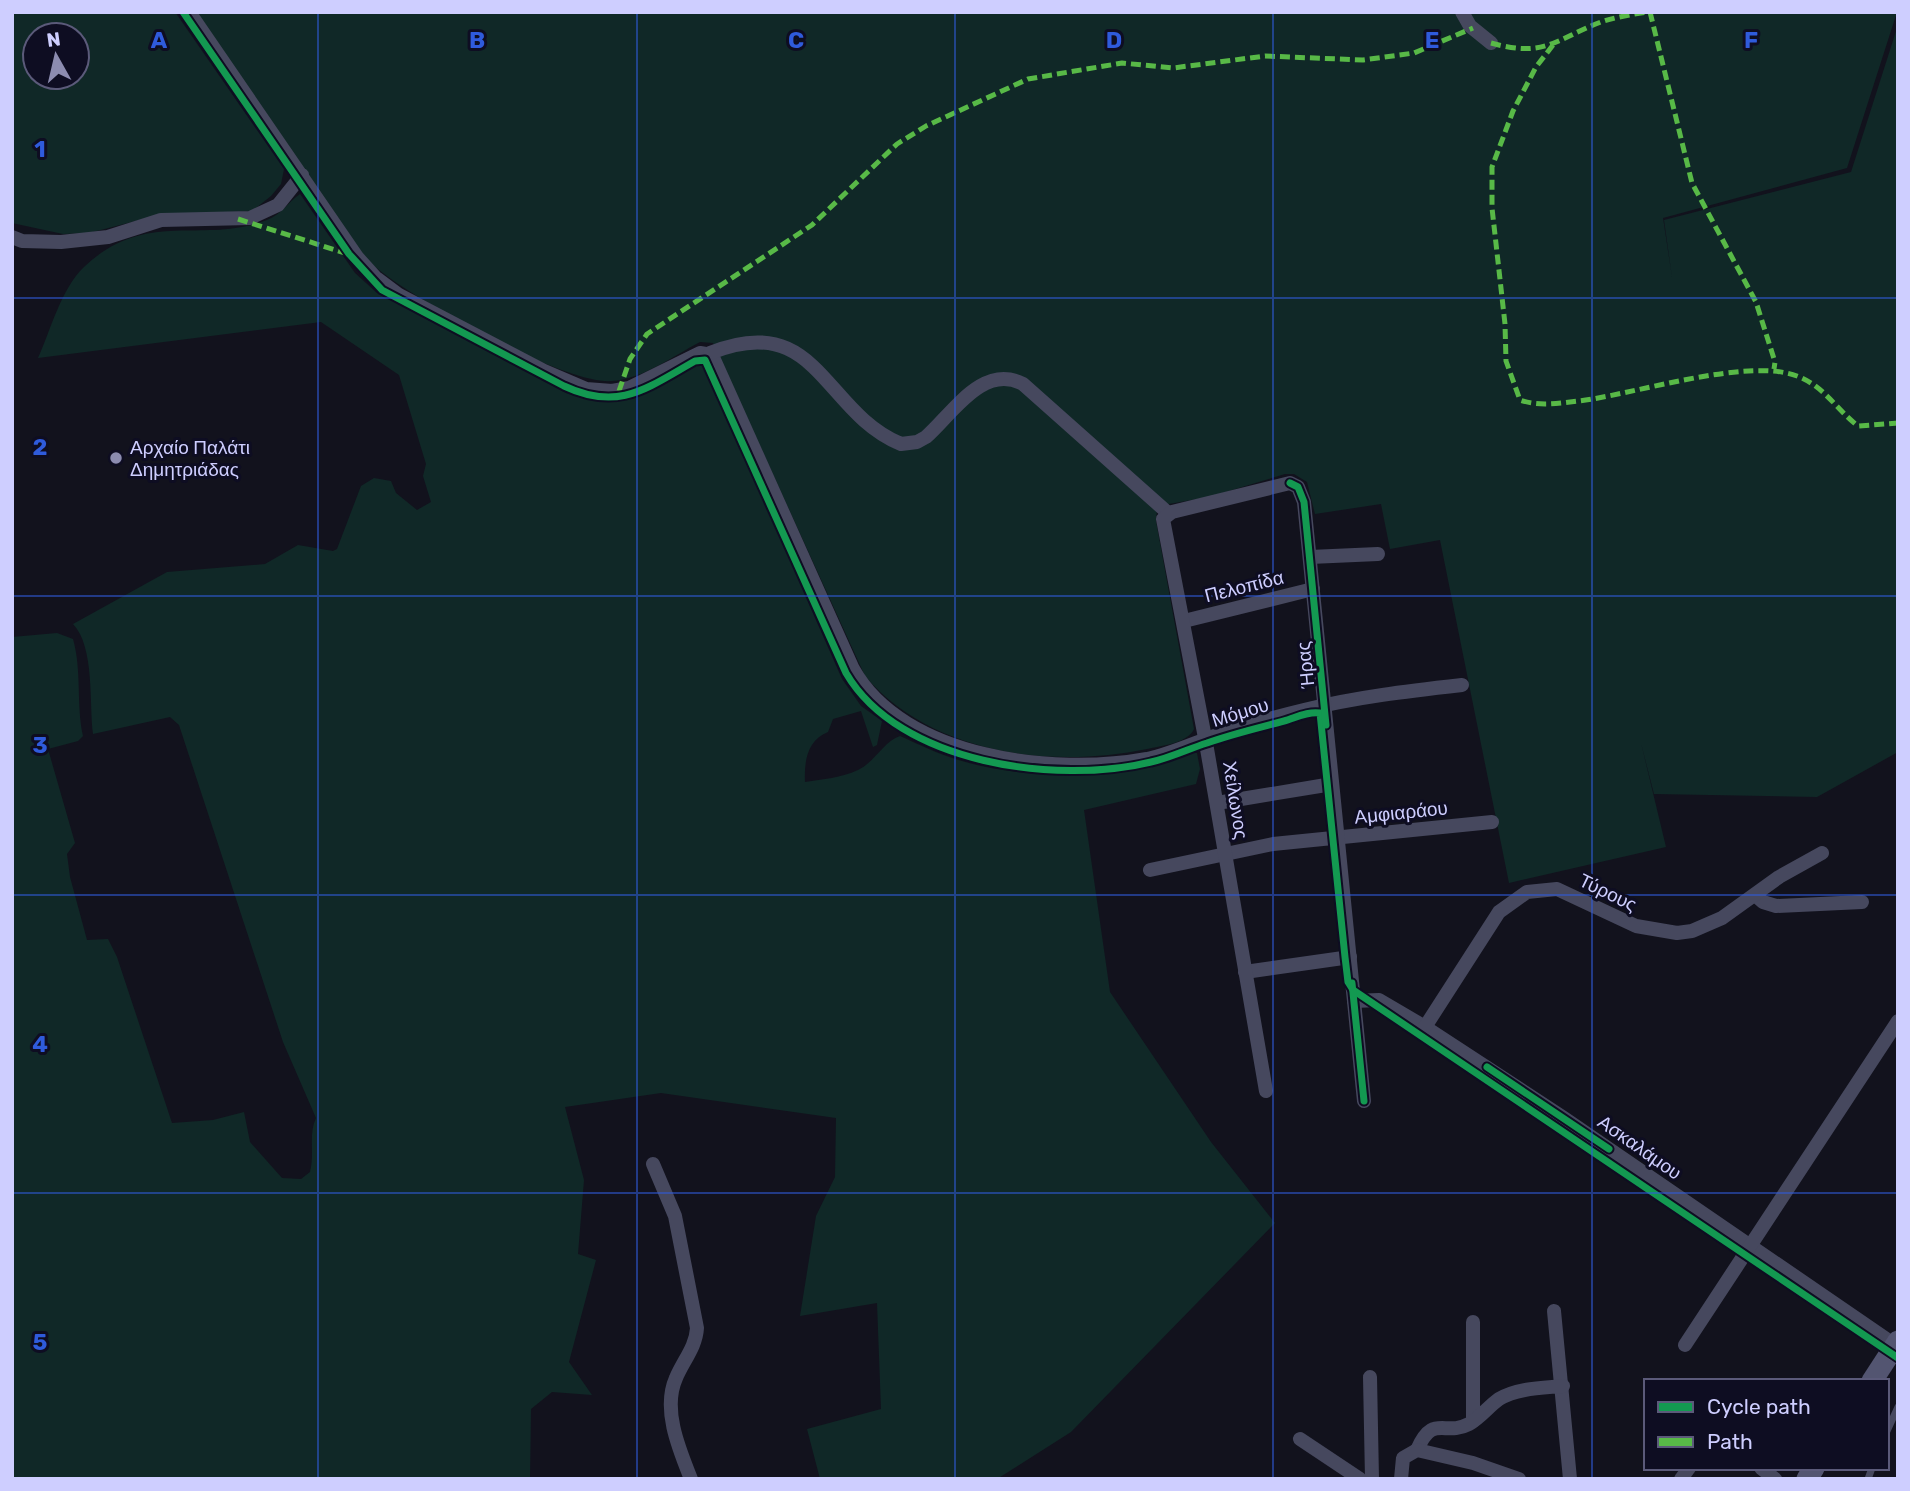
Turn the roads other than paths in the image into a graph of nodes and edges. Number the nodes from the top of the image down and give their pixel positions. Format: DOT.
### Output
graph roads {
  1 [pos="189,12"];
  2 [pos="1462,12"];
  3 [pos="1491,43"];
  4 [pos="302,176"];
  5 [pos="15,240"];
  6 [pos="710,353"];
  7 [pos="1166,515"];
  8 [pos="1378,554"];
  9 [pos="1311,557"];
  10 [pos="1313,589"];
  11 [pos="1184,621"];
  12 [pos="1462,685"];
  13 [pos="1325,705"];
  14 [pos="1206,739"];
  15 [pos="1332,784"];
  16 [pos="1217,803"];
  17 [pos="1492,822"];
  18 [pos="1338,838"];
  19 [pos="1822,853"];
  20 [pos="1225,855"];
  21 [pos="1150,870"];
  22 [pos="1755,895"];
  23 [pos="1862,902"];
  24 [pos="1350,957"];
  25 [pos="1245,971"];
  26 [pos="1354,1000"];
  27 [pos="1898,1021"];
  28 [pos="1425,1027"];
  29 [pos="1266,1091"];
  30 [pos="1364,1101"];
  31 [pos="653,1164"];
  32 [pos="1749,1246"];
  33 [pos="1554,1311"];
  34 [pos="1473,1322"];
  35 [pos="1897,1344"];
  36 [pos="1685,1345"];
  37 [pos="1370,1377"];
  38 [pos="1873,1379"];
  39 [pos="1563,1386"];
  40 [pos="1898,1407"];
  41 [pos="1473,1421"];
  42 [pos="1889,1427"];
  43 [pos="1300,1439"];
  44 [pos="1418,1450"];
  45 [pos="691,1479"];
  46 [pos="1360,1479"];
  47 [pos="1372,1479"];
  48 [pos="1401,1479"];
  49 [pos="1519,1479"];
  50 [pos="1570,1479"];
  1 -- 4 [label="street"];
  2 -- 3 [label="street"];
  4 -- 5 [label="street"];
  4 -- 6 [label="street"];
  6 -- 7 [label="street"];
  6 -- 14 [label="street, Μόμου"];
  7 -- 9 [label="street, Ήρας"];
  7 -- 11 [label="street, Χείλωνος"];
  8 -- 9 [label="street"];
  9 -- 10 [label="street, Ήρας"];
  10 -- 11 [label="street, Πελοπίδα"];
  10 -- 13 [label="street, Ήρας"];
  11 -- 14 [label="street, Χείλωνος"];
  12 -- 13 [label="street, Μόμου"];
  13 -- 14 [label="street, Μόμου"];
  13 -- 15 [label="street, Ήρας"];
  14 -- 16 [label="street, Χείλωνος"];
  15 -- 16 [label="street"];
  15 -- 18 [label="street, Ήρας"];
  16 -- 20 [label="street, Χείλωνος"];
  17 -- 18 [label="street, Αμφιαράου"];
  18 -- 20 [label="street, Αμφιαράου"];
  18 -- 24 [label="street, Ήρας"];
  19 -- 22 [label="street, Τύρους"];
  20 -- 21 [label="street, Αμφιαράου"];
  20 -- 25 [label="street, Χείλωνος"];
  22 -- 23 [label="street"];
  22 -- 28 [label="street, Τύρους"];
  24 -- 25 [label="street"];
  24 -- 26 [label="street, Ήρας"];
  25 -- 29 [label="street, Χείλωνος"];
  26 -- 28 [label="street, Ασκαλάμου"];
  26 -- 30 [label="street, Ήρας"];
  27 -- 32 [label="street"];
  28 -- 32 [label="street, Ασκαλάμου"];
  31 -- 45 [label="street"];
  32 -- 35 [label="street, Ασκαλάμου"];
  32 -- 36 [label="street"];
  33 -- 39 [label="street"];
  34 -- 41 [label="street"];
  35 -- 38 [label="street"];
  37 -- 47 [label="street"];
  39 -- 41 [label="street"];
  39 -- 50 [label="street"];
  40 -- 42 [label="lane"];
  41 -- 44 [label="street"];
  43 -- 46 [label="street"];
  44 -- 48 [label="street"];
  44 -- 49 [label="street"];
}
